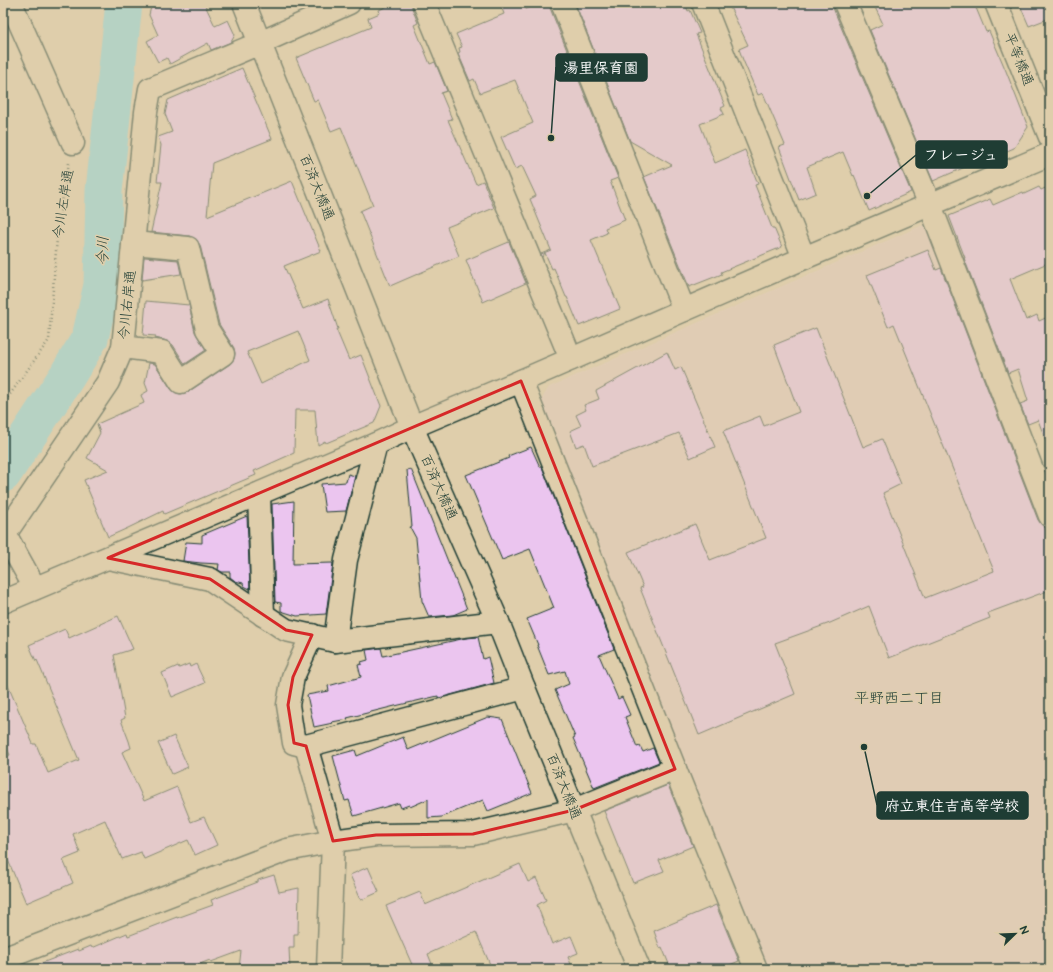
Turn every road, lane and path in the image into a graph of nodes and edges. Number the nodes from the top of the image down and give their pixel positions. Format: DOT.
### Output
graph roads {
  1 [pos="11,3"];
  2 [pos="244,3"];
  3 [pos="349,3"];
  4 [pos="424,3"];
  5 [pos="562,3"];
  6 [pos="703,3"];
  7 [pos="844,3"];
  8 [pos="996,3"];
  9 [pos="260,43"];
  10 [pos="1050,137"];
  11 [pos="73,143"];
  12 [pos="1050,154"];
  13 [pos="930,205"];
  14 [pos="133,244"];
  15 [pos="804,258"];
  16 [pos="684,310"];
  17 [pos="123,347"];
  18 [pos="570,359"];
  19 [pos="521,381"];
  20 [pos="3,404"];
  21 [pos="412,427"];
  22 [pos="376,444"];
  23 [pos="258,494"];
  24 [pos="1050,516"];
  25 [pos="4,536"];
  26 [pos="108,558"];
  27 [pos="35,588"];
  28 [pos="3,602"];
  29 [pos="263,615"];
  30 [pos="498,622"];
  31 [pos="312,635"];
  32 [pos="335,640"];
  33 [pos="524,688"];
  34 [pos="306,746"];
  35 [pos="675,769"];
  36 [pos="574,810"];
  37 [pos="333,841"];
  38 [pos="3,959"];
  39 [pos="328,969"];
  40 [pos="639,969"];
  41 [pos="756,969"];
  1 -- 11 [label="street"];
  2 -- 9 [label="street, 百済大橋通"];
  3 -- 9 [label="street"];
  4 -- 18 [label="street"];
  5 -- 16 [label="street"];
  6 -- 15 [label="street"];
  7 -- 13 [label="street"];
  8 -- 10 [label="street, 平等橋通"];
  9 -- 14 [label="street, 今川右岸通"];
  9 -- 21 [label="street, 百済大橋通"];
  11 -- 20 [label="path, 今川左岸通"];
  12 -- 13 [label="street"];
  13 -- 15 [label="street"];
  13 -- 24 [label="street"];
  14 -- 17 [label="street, 今川右岸通"];
  14 -- 17 [label="street"];
  15 -- 16 [label="street"];
  16 -- 18 [label="street"];
  17 -- 25 [label="street, 今川右岸通"];
  18 -- 19 [label="street"];
  19 -- 21 [label="street"];
  19 -- 35 [label="street"];
  21 -- 22 [label="street"];
  21 -- 30 [label="street, 百済大橋通"];
  22 -- 23 [label="street"];
  22 -- 32 [label="street"];
  23 -- 26 [label="street"];
  23 -- 29 [label="street"];
  25 -- 27 [label="street"];
  26 -- 27 [label="street"];
  26 -- 29 [label="street"];
  27 -- 28 [label="street"];
  29 -- 31 [label="street"];
  30 -- 32 [label="street"];
  30 -- 33 [label="street, 百済大橋通"];
  31 -- 32 [label="street"];
  31 -- 34 [label="street"];
  33 -- 34 [label="street"];
  33 -- 36 [label="street, 百済大橋通"];
  34 -- 37 [label="street"];
  35 -- 36 [label="street"];
  35 -- 41 [label="street"];
  36 -- 37 [label="street"];
  36 -- 40 [label="street, 百済大橋通"];
  37 -- 38 [label="street"];
  37 -- 39 [label="street"];
}
